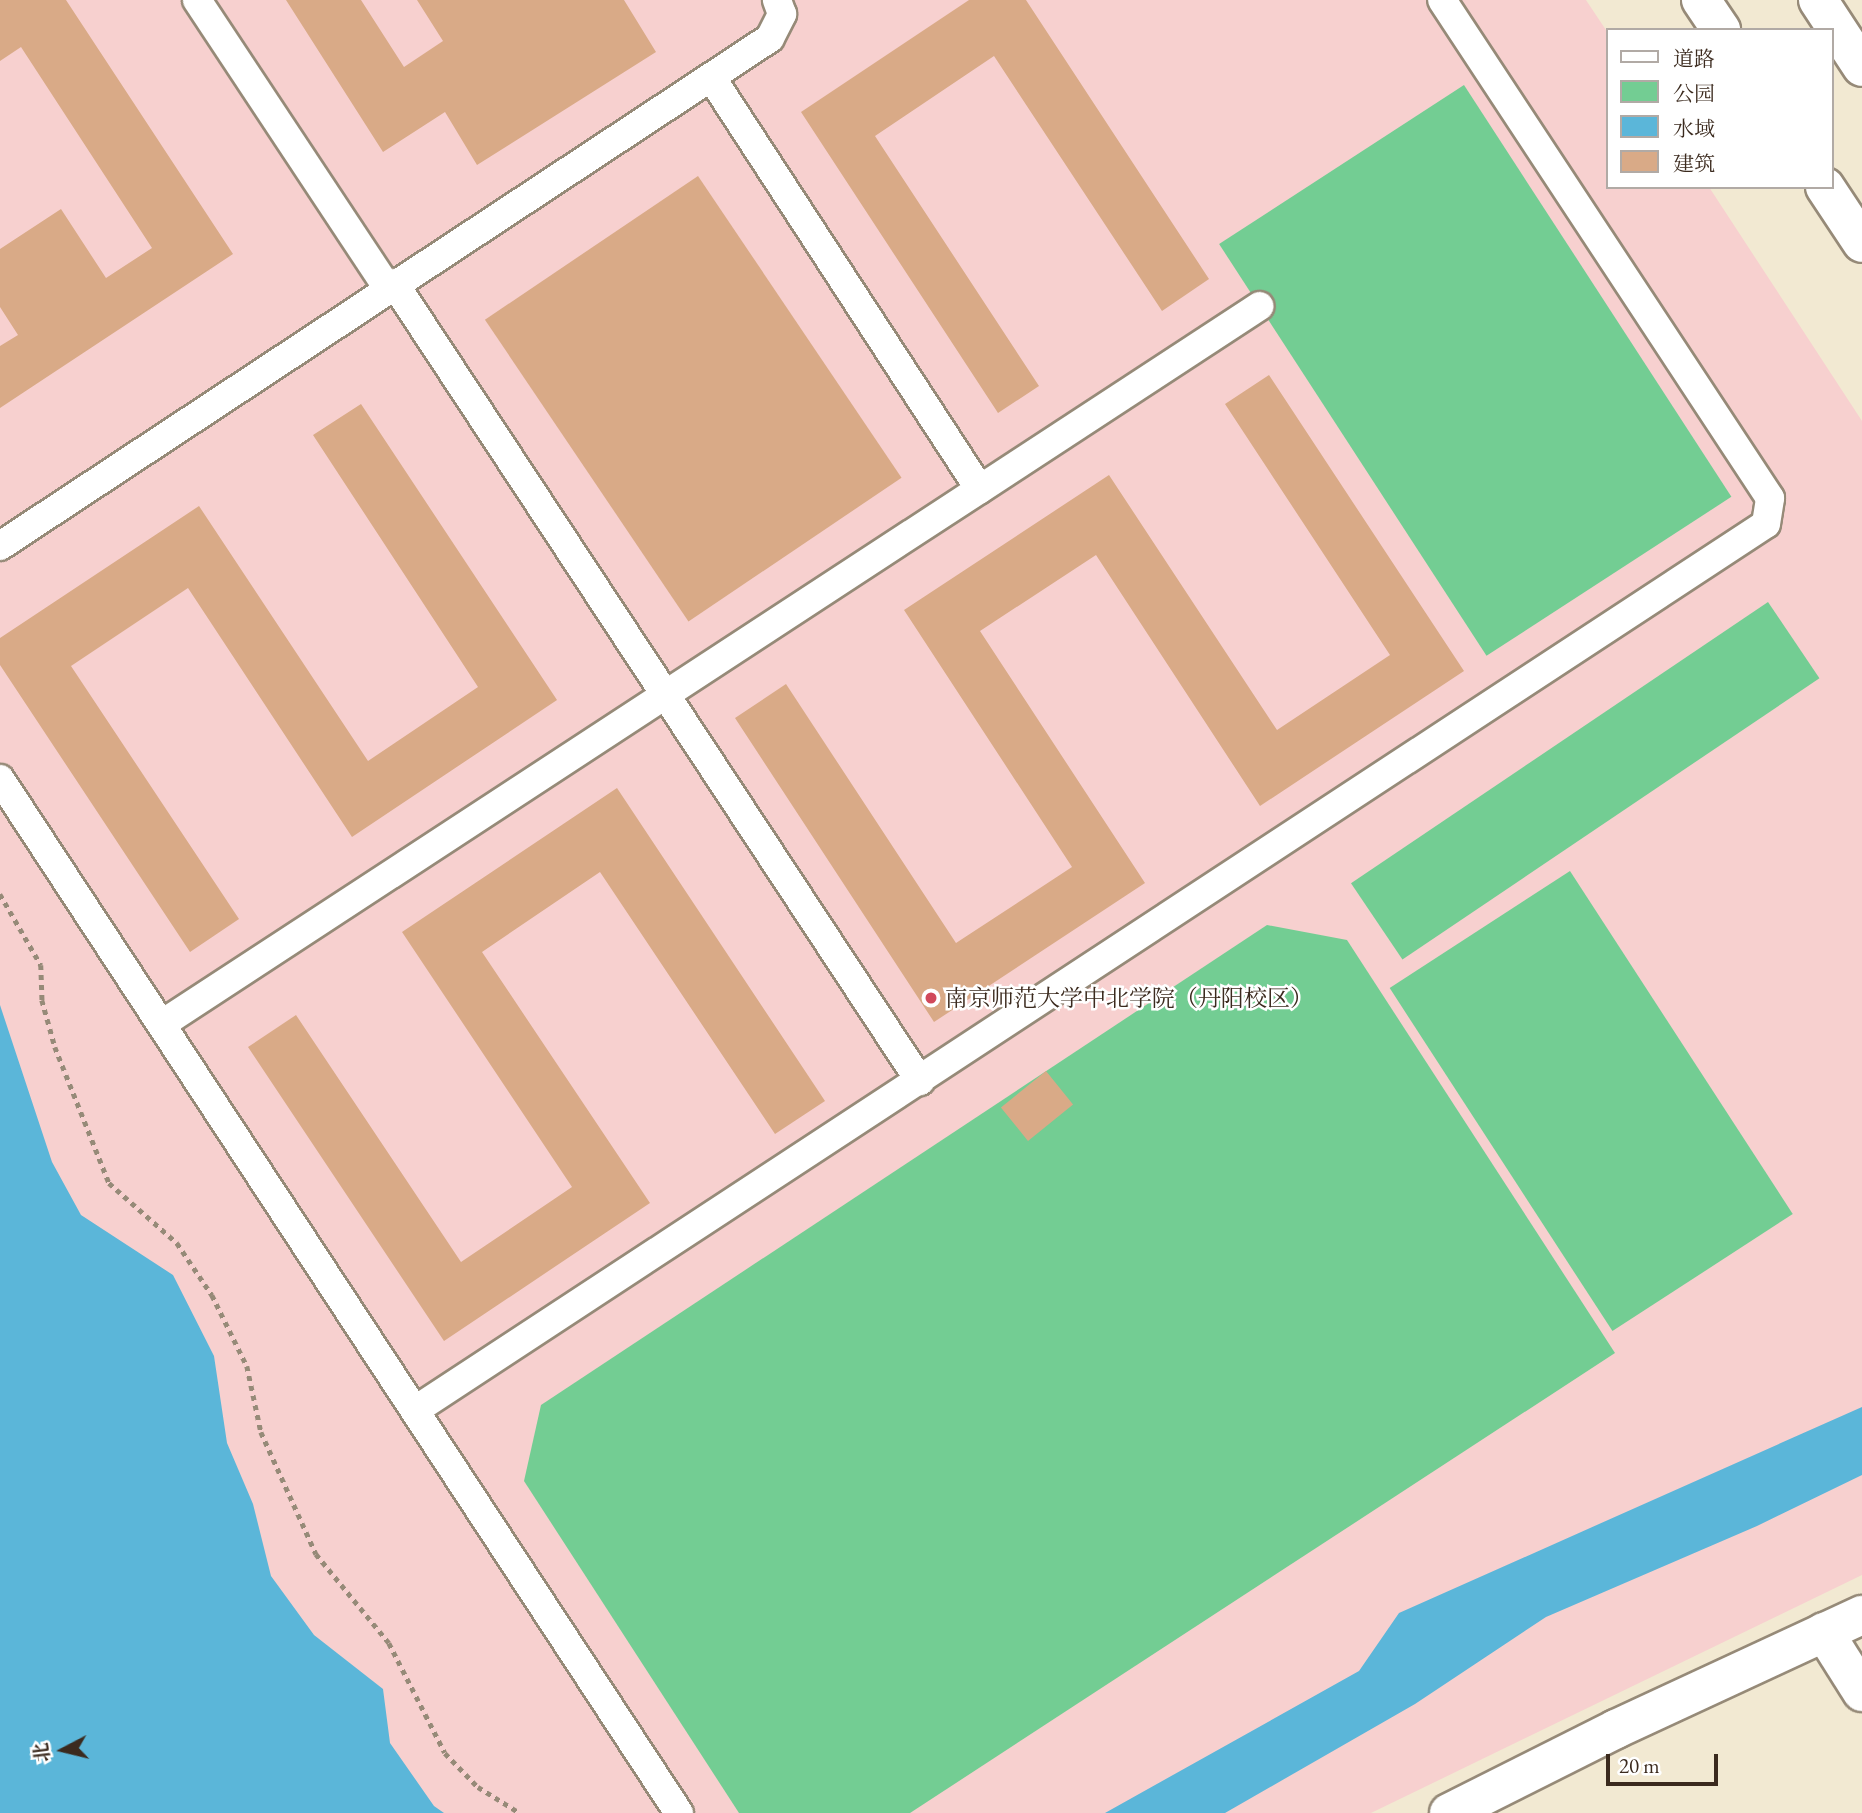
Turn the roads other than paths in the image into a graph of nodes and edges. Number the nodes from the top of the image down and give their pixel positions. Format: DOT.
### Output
graph roads {
  1 [pos="197,0"];
  2 [pos="778,0"];
  3 [pos="1441,0"];
  4 [pos="1702,0"];
  5 [pos="1818,0"];
  6 [pos="1720,28"];
  7 [pos="1862,67"];
  8 [pos="711,77"];
  9 [pos="1826,189"];
  10 [pos="1862,243"];
  11 [pos="390,285"];
  12 [pos="1260,306"];
  13 [pos="980,489"];
  14 [pos="0,546"];
  15 [pos="665,695"];
  16 [pos="0,779"];
  17 [pos="162,1024"];
  18 [pos="920,1081"];
  19 [pos="418,1409"];
  20 [pos="1862,1615"];
  21 [pos="1824,1632"];
  22 [pos="1862,1692"];
  23 [pos="679,1813"];
  24 [pos="1449,1813"];
  1 -- 11 [label="street"];
  2 -- 8 [label="street"];
  3 -- 18 [label="street"];
  4 -- 6 [label="street"];
  5 -- 7 [label="street"];
  8 -- 11 [label="street"];
  8 -- 13 [label="street"];
  9 -- 10 [label="street"];
  11 -- 14 [label="street"];
  11 -- 15 [label="street"];
  12 -- 13 [label="street"];
  13 -- 15 [label="street"];
  15 -- 17 [label="street"];
  15 -- 18 [label="street"];
  16 -- 17 [label="street"];
  17 -- 19 [label="street"];
  18 -- 19 [label="street"];
  19 -- 23 [label="street"];
  20 -- 21 [label="street"];
  21 -- 22 [label="street"];
  21 -- 24 [label="street"];
}
